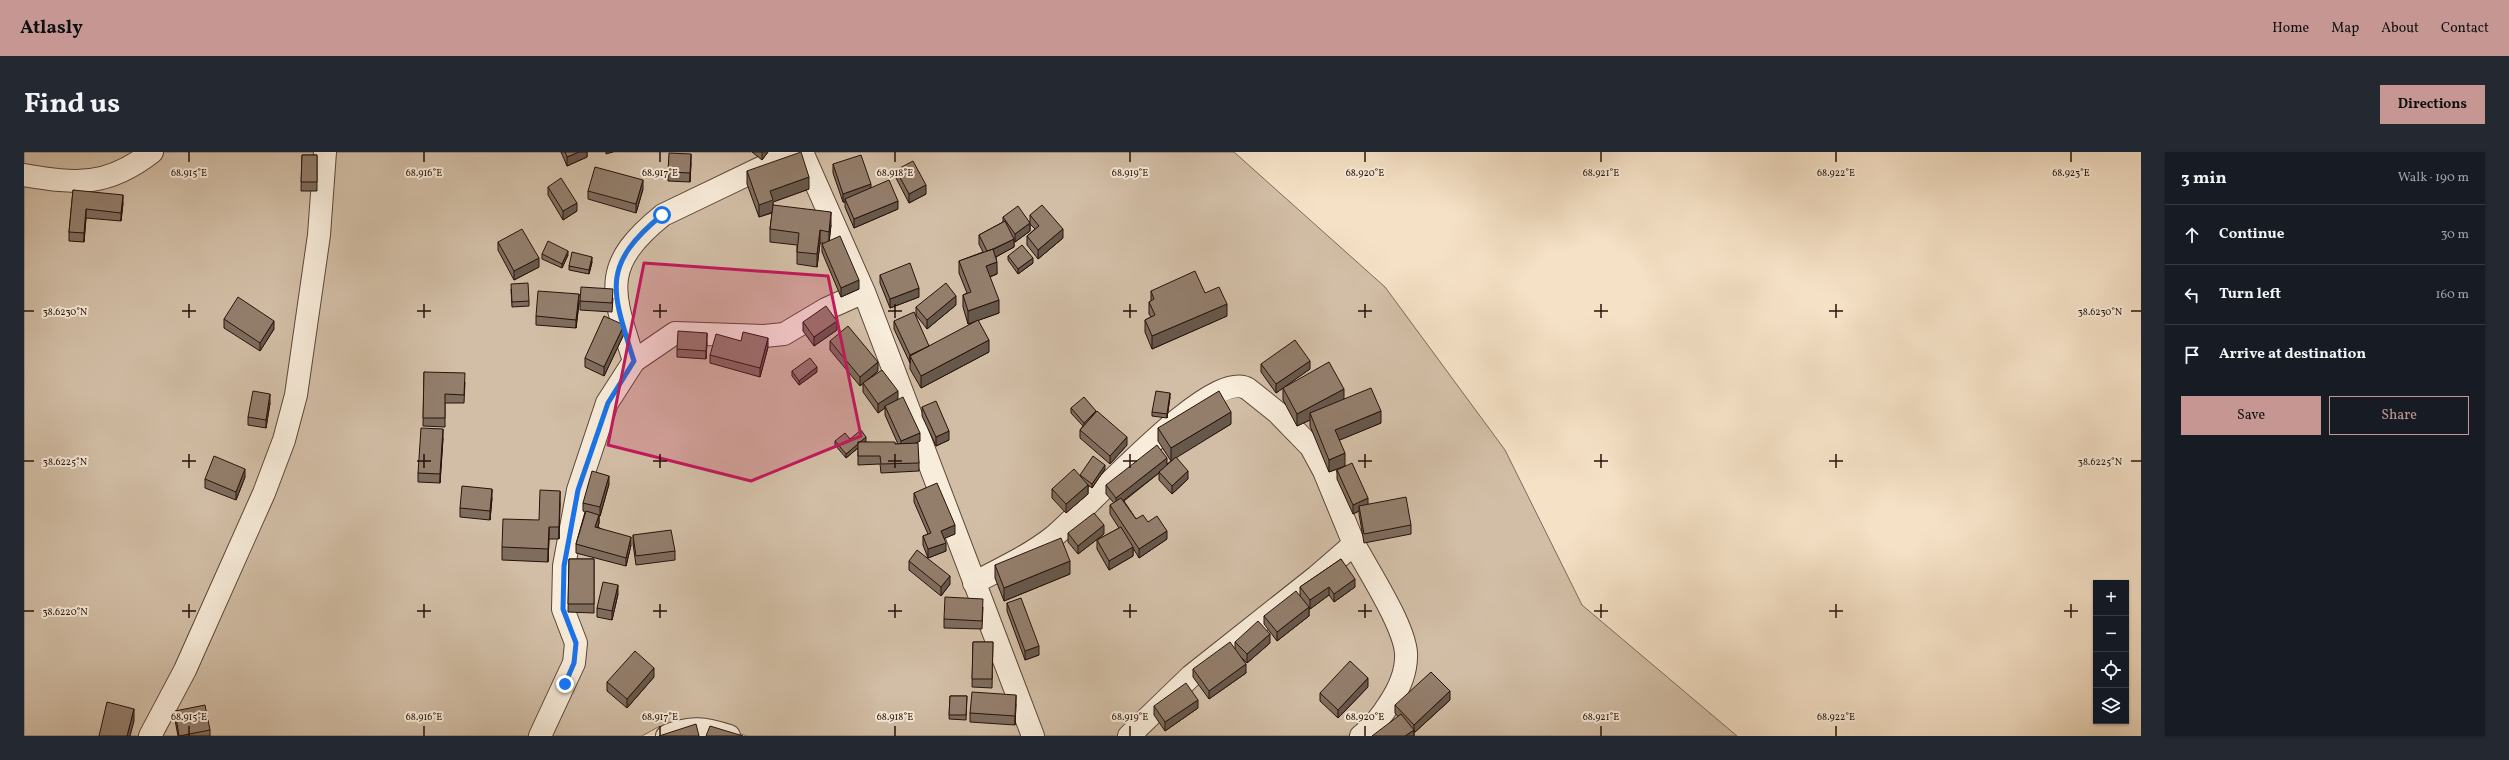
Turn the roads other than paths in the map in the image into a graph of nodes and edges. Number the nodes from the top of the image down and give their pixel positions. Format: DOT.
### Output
graph roads {
  1 [pos="152,152"];
  2 [pos="325,152"];
  3 [pos="794,152"];
  4 [pos="802,152"];
  5 [pos="24,176"];
  6 [pos="864,292"];
  7 [pos="634,361"];
  8 [pos="1354,544"];
  9 [pos="974,583"];
  10 [pos="150,736"];
  11 [pos="540,736"];
  12 [pos="667,736"];
  13 [pos="729,736"];
  14 [pos="1033,736"];
  15 [pos="1129,736"];
  16 [pos="1361,736"];
  1 -- 5 [label="street"];
  2 -- 10 [label="street"];
  3 -- 7 [label="street"];
  4 -- 6 [label="street"];
  6 -- 7 [label="street"];
  6 -- 9 [label="street"];
  7 -- 11 [label="street"];
  8 -- 9 [label="street"];
  8 -- 15 [label="street"];
  8 -- 16 [label="street"];
  9 -- 14 [label="street"];
  12 -- 13 [label="street"];
}
